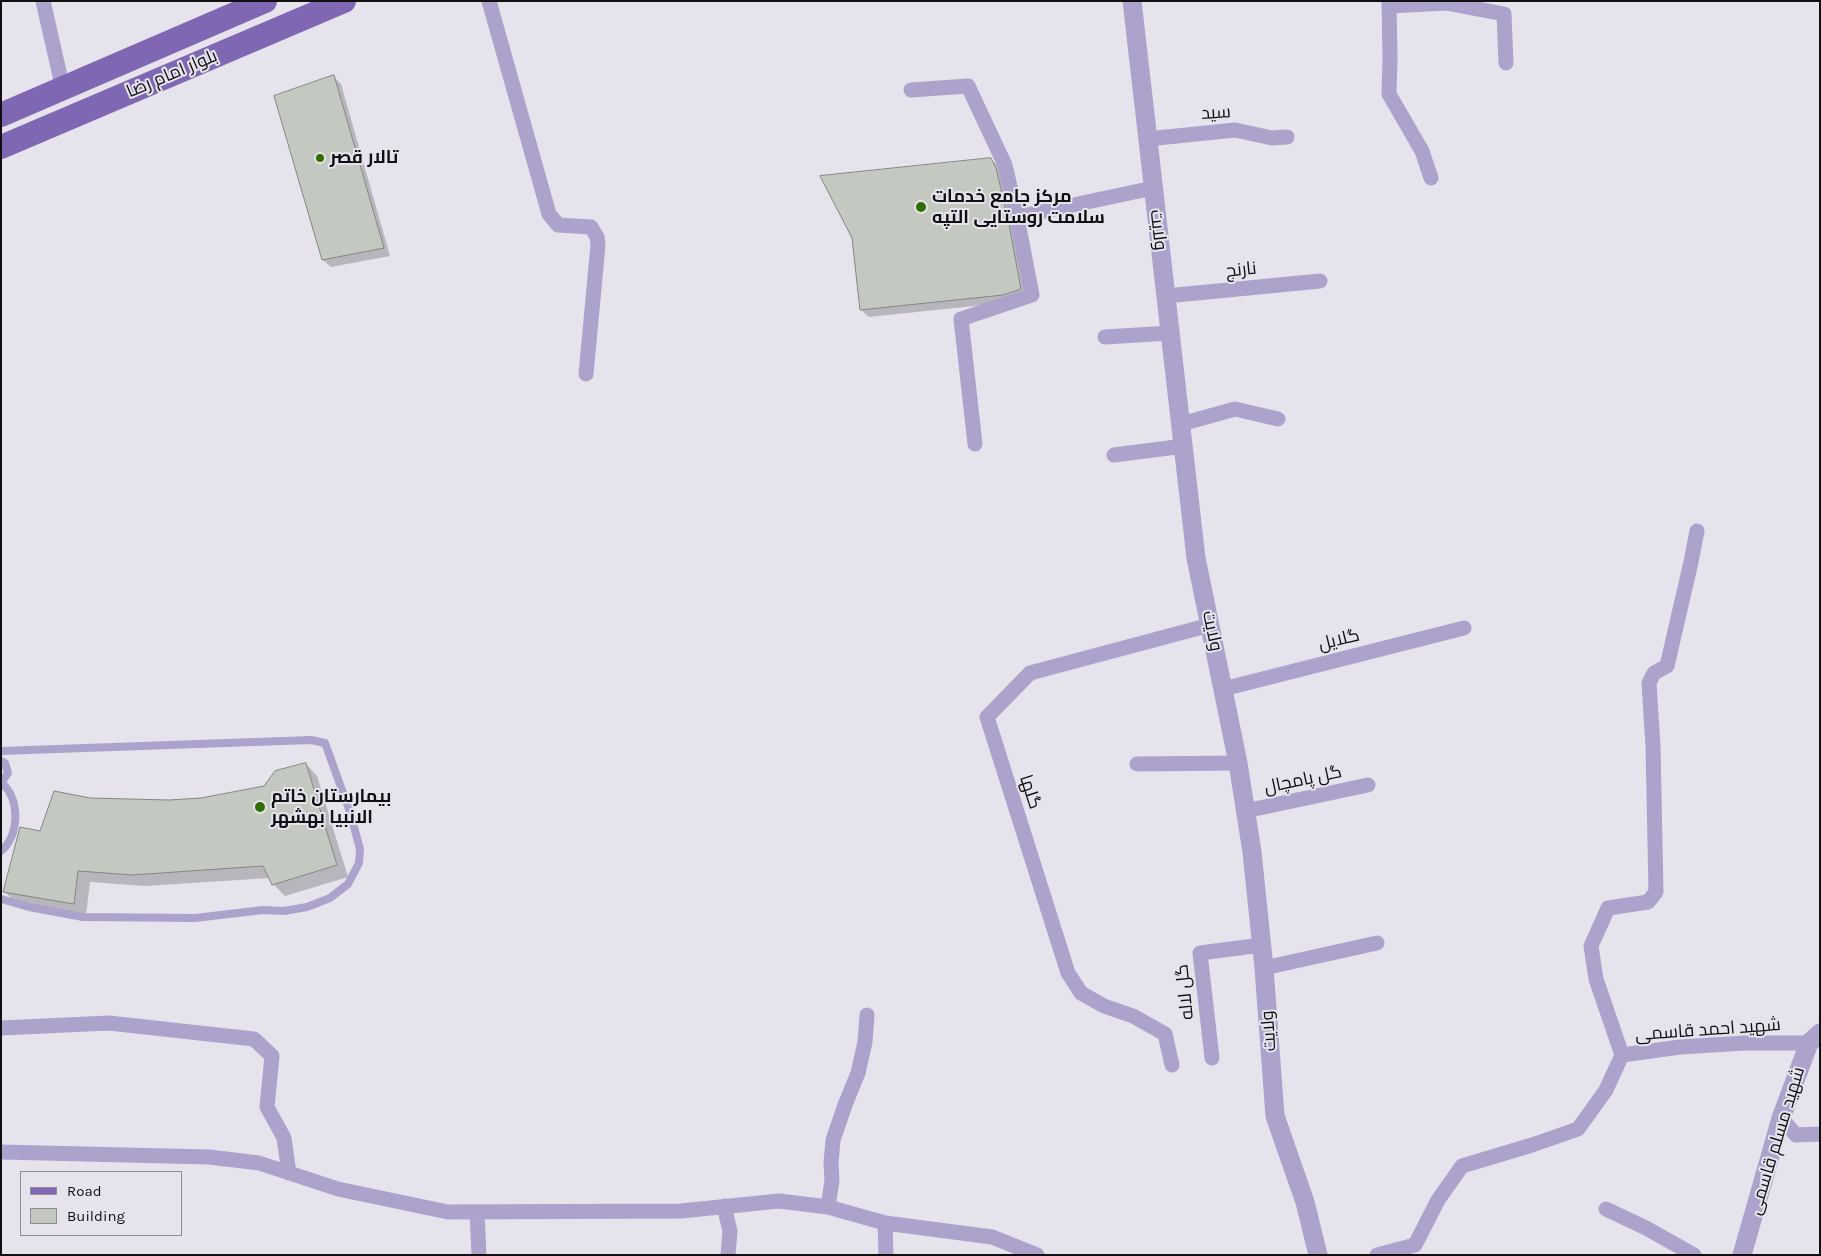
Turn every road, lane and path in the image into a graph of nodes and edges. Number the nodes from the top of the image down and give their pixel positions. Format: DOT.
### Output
graph roads {
  1 [pos="43,1"];
  2 [pos="344,1"];
  3 [pos="488,1"];
  4 [pos="1132,1"];
  5 [pos="251,4"];
  6 [pos="1390,4"];
  7 [pos="1506,64"];
  8 [pos="63,89"];
  9 [pos="911,90"];
  10 [pos="1,115"];
  11 [pos="1287,137"];
  12 [pos="1147,138"];
  13 [pos="1,147"];
  14 [pos="1431,178"];
  15 [pos="1153,188"];
  16 [pos="1017,217"];
  17 [pos="1320,281"];
  18 [pos="1166,296"];
  19 [pos="1170,333"];
  20 [pos="1105,336"];
  21 [pos="586,374"];
  22 [pos="1278,419"];
  23 [pos="1181,424"];
  24 [pos="976,444"];
  25 [pos="1184,446"];
  26 [pos="1114,455"];
  27 [pos="1696,531"];
  28 [pos="1210,625"];
  29 [pos="1464,628"];
  30 [pos="1223,689"];
  31 [pos="1,751"];
  32 [pos="1,761"];
  33 [pos="1238,763"];
  34 [pos="1137,764"];
  35 [pos="2,783"];
  36 [pos="1368,785"];
  37 [pos="1245,811"];
  38 [pos="1,851"];
  39 [pos="1,899"];
  40 [pos="1377,943"];
  41 [pos="1262,945"];
  42 [pos="1264,968"];
  43 [pos="866,1015"];
  44 [pos="1,1028"];
  45 [pos="1814,1038"];
  46 [pos="1622,1055"];
  47 [pos="1212,1058"];
  48 [pos="1172,1065"];
  49 [pos="1781,1118"];
  50 [pos="1820,1134"];
  51 [pos="1,1152"];
  52 [pos="290,1173"];
  53 [pos="724,1206"];
  54 [pos="828,1207"];
  55 [pos="1606,1209"];
  56 [pos="477,1212"];
  57 [pos="885,1223"];
  58 [pos="479,1255"];
  59 [pos="728,1255"];
  60 [pos="886,1255"];
  61 [pos="1037,1255"];
  62 [pos="1318,1255"];
  63 [pos="1377,1255"];
  64 [pos="1694,1255"];
  65 [pos="1742,1255"];
  1 -- 8 [label="street"];
  2 -- 13 [label="main road, بلوار امام رضا"];
  3 -- 21 [label="street"];
  4 -- 12 [label="street, ولایت"];
  5 -- 8 [label="main road, بلوار امام رضا"];
  6 -- 7 [label="street"];
  6 -- 14 [label="street"];
  8 -- 10 [label="main road, بلوار امام رضا"];
  9 -- 16 [label="street"];
  11 -- 12 [label="street, سید"];
  12 -- 15 [label="street, ولایت"];
  15 -- 16 [label="street"];
  15 -- 18 [label="street, ولایت"];
  16 -- 24 [label="street"];
  17 -- 18 [label="street, نارنج"];
  18 -- 19 [label="street, ولایت"];
  19 -- 20 [label="street"];
  19 -- 23 [label="street, ولایت"];
  22 -- 23 [label="street"];
  23 -- 25 [label="street, ولایت"];
  25 -- 26 [label="street"];
  25 -- 28 [label="street, ولایت"];
  27 -- 46 [label="street"];
  28 -- 30 [label="street, ولایت"];
  28 -- 48 [label="street, گلها"];
  29 -- 30 [label="street, گلایل"];
  30 -- 33 [label="street, ولایت"];
  31 -- 39 [label="lane"];
  32 -- 35 [label="lane"];
  33 -- 34 [label="street"];
  33 -- 37 [label="street, ولایت"];
  35 -- 38 [label="lane"];
  36 -- 37 [label="street, گل پامچال"];
  37 -- 41 [label="street, ولایت"];
  40 -- 42 [label="street"];
  41 -- 42 [label="street, ولایت"];
  41 -- 47 [label="street, گل لاله"];
  42 -- 62 [label="street, ولایت"];
  43 -- 54 [label="street"];
  44 -- 52 [label="street"];
  45 -- 46 [label="street, شهید احمد قاسمی"];
  45 -- 49 [label="street, شهید مسلم قاسمی"];
  46 -- 63 [label="street, شهید احمد قاسمی"];
  49 -- 50 [label="street"];
  49 -- 65 [label="street, شهید مسلم قاسمی"];
  51 -- 52 [label="street"];
  52 -- 56 [label="street"];
  53 -- 54 [label="street"];
  53 -- 56 [label="street"];
  53 -- 59 [label="street"];
  54 -- 57 [label="street"];
  55 -- 64 [label="street"];
  56 -- 58 [label="street"];
  57 -- 60 [label="street"];
  57 -- 61 [label="street"];
}
